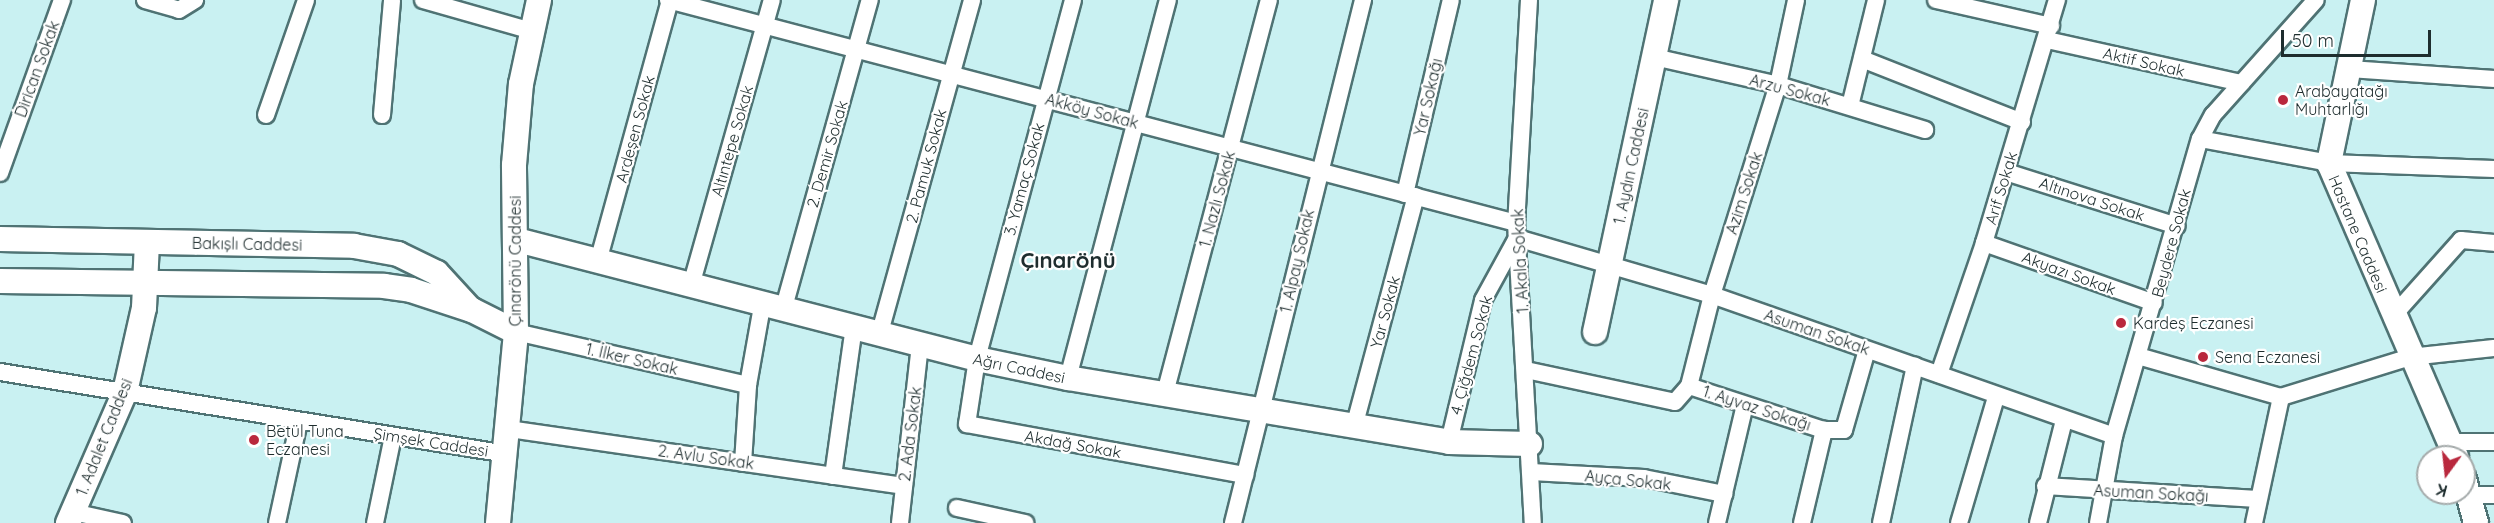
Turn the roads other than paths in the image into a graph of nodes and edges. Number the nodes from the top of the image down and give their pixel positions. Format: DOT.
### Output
graph roads {
  1 [pos="62,0"];
  2 [pos="145,0"];
  3 [pos="195,0"];
  4 [pos="306,0"];
  5 [pos="392,0"];
  6 [pos="423,0"];
  7 [pos="539,0"];
  8 [pos="669,0"];
  9 [pos="772,0"];
  10 [pos="870,0"];
  11 [pos="972,0"];
  12 [pos="1073,0"];
  13 [pos="1168,0"];
  14 [pos="1269,0"];
  15 [pos="1364,0"];
  16 [pos="1451,0"];
  17 [pos="1529,0"];
  18 [pos="1666,0"];
  19 [pos="1796,0"];
  20 [pos="1876,0"];
  21 [pos="1936,0"];
  22 [pos="2057,0"];
  23 [pos="2316,0"];
  24 [pos="2363,0"];
  25 [pos="765,25"];
  26 [pos="532,31"];
  27 [pos="2049,33"];
  28 [pos="856,50"];
  29 [pos="1654,57"];
  30 [pos="1862,59"];
  31 [pos="2350,69"];
  32 [pos="952,75"];
  33 [pos="2494,79"];
  34 [pos="2241,83"];
  35 [pos="1778,85"];
  36 [pos="1046,99"];
  37 [pos="1850,106"];
  38 [pos="266,114"];
  39 [pos="382,115"];
  40 [pos="2022,122"];
  41 [pos="1136,123"];
  42 [pos="1925,130"];
  43 [pos="2200,139"];
  44 [pos="1230,148"];
  45 [pos="2329,163"];
  46 [pos="2494,169"];
  47 [pos="1318,171"];
  48 [pos="2006,172"];
  49 [pos="0,173"];
  50 [pos="1411,195"];
  51 [pos="2177,226"];
  52 [pos="1516,230"];
  53 [pos="0,239"];
  54 [pos="517,240"];
  55 [pos="147,242"];
  56 [pos="1984,243"];
  57 [pos="2494,243"];
  58 [pos="599,258"];
  59 [pos="1611,262"];
  60 [pos="0,281"];
  61 [pos="692,282"];
  62 [pos="145,283"];
  63 [pos="1712,295"];
  64 [pos="2154,303"];
  65 [pos="773,304"];
  66 [pos="472,310"];
  67 [pos="2393,316"];
  68 [pos="854,326"];
  69 [pos="516,332"];
  70 [pos="880,332"];
  71 [pos="1595,332"];
  72 [pos="921,344"];
  73 [pos="2494,348"];
  74 [pos="1867,350"];
  75 [pos="2138,356"];
  76 [pos="2410,357"];
  77 [pos="976,359"];
  78 [pos="1915,366"];
  79 [pos="1526,370"];
  80 [pos="0,372"];
  81 [pos="1939,374"];
  82 [pos="1068,378"];
  83 [pos="748,385"];
  84 [pos="1689,386"];
  85 [pos="125,392"];
  86 [pos="1996,397"];
  87 [pos="2281,397"];
  88 [pos="1164,398"];
  89 [pos="1745,405"];
  90 [pos="1263,409"];
  91 [pos="2064,420"];
  92 [pos="299,421"];
  93 [pos="1354,427"];
  94 [pos="509,429"];
  95 [pos="1824,430"];
  96 [pos="393,436"];
  97 [pos="2114,436"];
  98 [pos="1449,442"];
  99 [pos="2494,442"];
  100 [pos="1530,444"];
  101 [pos="2451,445"];
  102 [pos="2476,446"];
  103 [pos="507,454"];
  104 [pos="743,463"];
  105 [pos="1531,472"];
  106 [pos="1245,475"];
  107 [pos="834,476"];
  108 [pos="904,486"];
  109 [pos="2045,486"];
  110 [pos="2476,490"];
  111 [pos="2106,491"];
  112 [pos="1724,494"];
  113 [pos="2494,495"];
  114 [pos="2258,499"];
  115 [pos="2472,505"];
  116 [pos="957,508"];
  117 [pos="70,517"];
  118 [pos="123,523"];
  119 [pos="277,523"];
  120 [pos="375,523"];
  121 [pos="500,523"];
  122 [pos="900,523"];
  123 [pos="1025,523"];
  124 [pos="1235,523"];
  125 [pos="1533,523"];
  126 [pos="1717,523"];
  127 [pos="1802,523"];
  128 [pos="1881,523"];
  129 [pos="1959,523"];
  130 [pos="2038,523"];
  131 [pos="2098,523"];
  132 [pos="2254,523"];
  133 [pos="2476,523"];
  1 -- 49 [label="street, Dirican Sokak"];
  2 -- 3 [label="street"];
  4 -- 38 [label="street"];
  5 -- 39 [label="street"];
  6 -- 26 [label="street"];
  7 -- 26 [label="street, Çınarönü Caddesi"];
  8 -- 25 [label="street, Akköy Sokak"];
  8 -- 58 [label="street, Ardeşen Sokak"];
  9 -- 25 [label="street, Altıntepe Sokak"];
  10 -- 28 [label="street, 2. Demir Sokak"];
  11 -- 32 [label="street, 2. Pamuk Sokak"];
  12 -- 36 [label="street, 3. Yamaç Sokak"];
  13 -- 41 [label="street"];
  14 -- 44 [label="street, 1. Nazlı Sokak"];
  15 -- 47 [label="street, 1. Alpay Sokak"];
  16 -- 50 [label="street, Yar Sokağı"];
  17 -- 52 [label="street, 1. Akala Sokak"];
  18 -- 29 [label="street, 1. Aydın Caddesi"];
  19 -- 35 [label="street, Azim Sokak"];
  20 -- 30 [label="street"];
  21 -- 27 [label="street, Aktif Sokak"];
  22 -- 27 [label="street, Arif Sokak"];
  23 -- 34 [label="street, Beydere Sokak"];
  24 -- 31 [label="street, Hastane Caddesi"];
  25 -- 28 [label="street, Akköy Sokak"];
  25 -- 61 [label="street, Altıntepe Sokak"];
  26 -- 54 [label="street, Çınarönü Caddesi"];
  27 -- 34 [label="street, Aktif Sokak"];
  27 -- 40 [label="street, Arif Sokak"];
  28 -- 32 [label="street, Akköy Sokak"];
  28 -- 65 [label="street, 2. Demir Sokak"];
  29 -- 35 [label="street, Arzu Sokak"];
  29 -- 59 [label="street, 1. Aydın Caddesi"];
  30 -- 37 [label="street"];
  30 -- 40 [label="street"];
  31 -- 33 [label="street"];
  31 -- 45 [label="street, Hastane Caddesi"];
  32 -- 36 [label="street, Akköy Sokak"];
  32 -- 70 [label="street, 2. Pamuk Sokak"];
  34 -- 43 [label="street, Beydere Sokak"];
  35 -- 37 [label="street, Arzu Sokak"];
  35 -- 63 [label="street, Azim Sokak"];
  36 -- 41 [label="street, Akköy Sokak"];
  36 -- 77 [label="street, 3. Yamaç Sokak"];
  37 -- 42 [label="street, Arzu Sokak"];
  40 -- 48 [label="street, Arif Sokak"];
  41 -- 44 [label="street, Akköy Sokak"];
  41 -- 82 [label="street"];
  43 -- 45 [label="street"];
  43 -- 51 [label="street, Beydere Sokak"];
  44 -- 47 [label="street, Akköy Sokak"];
  44 -- 88 [label="street, 1. Nazlı Sokak"];
  45 -- 46 [label="street"];
  45 -- 67 [label="street, Hastane Caddesi"];
  47 -- 50 [label="street, Akköy Sokak"];
  47 -- 90 [label="street, 1. Alpay Sokak"];
  48 -- 51 [label="street, Altınova Sokak"];
  48 -- 56 [label="street, Arif Sokak"];
  50 -- 52 [label="street, Akköy Sokak"];
  50 -- 93 [label="street, Yar Sokak"];
  51 -- 64 [label="street, Beydere Sokak"];
  52 -- 59 [label="street, Asuman Sokak"];
  52 -- 79 [label="street, 1. Akala Sokak"];
  52 -- 98 [label="street, 4. Çiğdem Sokak"];
  53 -- 55 [label="street, Bakışlı Caddesi"];
  54 -- 58 [label="street, Ağrı Caddesi"];
  54 -- 69 [label="street, Çınarönü Caddesi"];
  55 -- 62 [label="street, 1. Adalet Caddesi"];
  55 -- 66 [label="street, Bakışlı Caddesi"];
  56 -- 64 [label="street, Akyazı Sokak"];
  56 -- 81 [label="street, Arif Sokak"];
  57 -- 67 [label="street"];
  58 -- 61 [label="street, Ağrı Caddesi"];
  59 -- 63 [label="street, Asuman Sokak"];
  59 -- 71 [label="street, 1. Aydın Caddesi"];
  60 -- 62 [label="street, Bakışlı Caddesi"];
  61 -- 65 [label="street, Ağrı Caddesi"];
  62 -- 66 [label="street, Bakışlı Caddesi"];
  62 -- 85 [label="street, 1. Adalet Caddesi"];
  63 -- 74 [label="street, Asuman Sokak"];
  63 -- 84 [label="street, Azim Sokak"];
  64 -- 75 [label="street, Beydere Sokak"];
  65 -- 68 [label="street, Ağrı Caddesi"];
  65 -- 83 [label="street, 2. Demir Sokak"];
  66 -- 69 [label="street, Bakışlı Caddesi"];
  67 -- 76 [label="street, Hastane Caddesi"];
  68 -- 70 [label="street, Ağrı Caddesi"];
  68 -- 107 [label="street"];
  69 -- 83 [label="street, 1. İlker Sokak"];
  69 -- 94 [label="street, Çınarönü Caddesi"];
  70 -- 72 [label="street, Ağrı Caddesi"];
  72 -- 77 [label="street, Ağrı Caddesi"];
  72 -- 108 [label="street, 2. Ada Sokak"];
  73 -- 76 [label="street"];
  74 -- 78 [label="street, Asuman Sokak"];
  74 -- 95 [label="street, 1. Ayvaz Sokağı"];
  75 -- 87 [label="street"];
  75 -- 97 [label="street, Beydere Sokak"];
  76 -- 87 [label="street"];
  76 -- 101 [label="street, Hastane Caddesi"];
  77 -- 82 [label="street, Ağrı Caddesi"];
  77 -- 106 [label="street, Akdağ Sokak"];
  78 -- 81 [label="street, Asuman Sokak"];
  78 -- 128 [label="street"];
  79 -- 84 [label="street, 1. Ayvaz Sokağı"];
  79 -- 100 [label="street, 1. Akala Sokak"];
  80 -- 85 [label="street, Şimşek Caddesi"];
  81 -- 86 [label="street, Asuman Sokak"];
  82 -- 88 [label="street, Ağrı Caddesi"];
  83 -- 104 [label="street, 2. Demir Sokak"];
  84 -- 89 [label="street, 1. Ayvaz Sokağı"];
  85 -- 92 [label="street, Şimşek Caddesi"];
  85 -- 117 [label="street, 1. Adalet Caddesi"];
  86 -- 91 [label="street, Asuman Sokak"];
  86 -- 129 [label="street"];
  87 -- 114 [label="street"];
  88 -- 90 [label="street, Ağrı Caddesi"];
  89 -- 95 [label="street, 1. Ayvaz Sokağı"];
  89 -- 112 [label="street"];
  90 -- 93 [label="street, Ağrı Caddesi"];
  90 -- 106 [label="street, 1. Alpay Sokak"];
  91 -- 97 [label="street, Asuman Sokak"];
  91 -- 109 [label="street"];
  92 -- 96 [label="street, Şimşek Caddesi"];
  92 -- 119 [label="street"];
  93 -- 98 [label="street, Ağrı Caddesi"];
  94 -- 103 [label="street, Çınarönü Caddesi"];
  94 -- 104 [label="street, 2. Avlu Sokak"];
  95 -- 127 [label="street"];
  96 -- 103 [label="street, Şimşek Caddesi"];
  96 -- 120 [label="street"];
  97 -- 111 [label="street, Beydere Sokak"];
  98 -- 100 [label="street, Ağrı Caddesi"];
  99 -- 102 [label="street"];
  100 -- 105 [label="street, 1. Akala Sokak"];
  103 -- 121 [label="street, Çınarönü Caddesi"];
  104 -- 107 [label="street, 2. Avlu Sokak"];
  105 -- 112 [label="street, Ayça Sokak"];
  105 -- 125 [label="street, 1. Akala Sokak"];
  106 -- 124 [label="street, 1. Alpay Sokak"];
  107 -- 108 [label="street, 2. Avlu Sokak"];
  108 -- 122 [label="street, 2. Ada Sokak"];
  109 -- 111 [label="street, Asuman Sokağı"];
  109 -- 130 [label="street"];
  110 -- 113 [label="street"];
  111 -- 114 [label="street, Asuman Sokağı"];
  111 -- 131 [label="street, Beydere Sokak"];
  112 -- 126 [label="street"];
  114 -- 132 [label="street"];
  115 -- 133 [label="street"];
  116 -- 123 [label="street"];
  117 -- 118 [label="street"];
}
